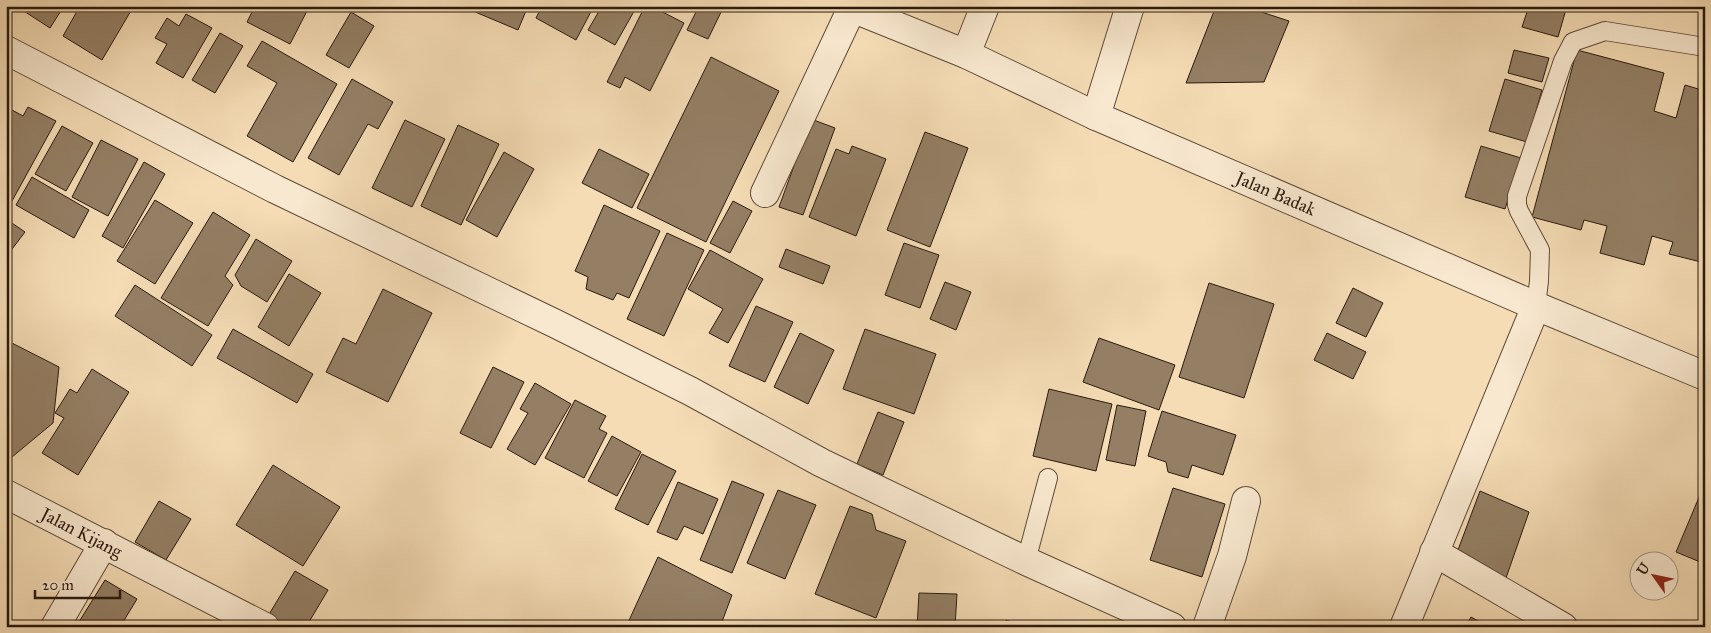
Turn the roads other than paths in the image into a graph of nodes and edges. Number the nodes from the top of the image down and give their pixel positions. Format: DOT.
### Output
graph roads {
  1 [pos="985,6"];
  2 [pos="1130,6"];
  3 [pos="850,7"];
  4 [pos="1705,47"];
  5 [pos="6,50"];
  6 [pos="966,54"];
  7 [pos="1096,116"];
  8 [pos="765,193"];
  9 [pos="1536,306"];
  10 [pos="1705,376"];
  11 [pos="1048,478"];
  12 [pos="6,494"];
  13 [pos="1246,501"];
  14 [pos="104,543"];
  15 [pos="1434,552"];
  16 [pos="1026,561"];
  17 [pos="56,627"];
  18 [pos="265,627"];
  19 [pos="1172,627"];
  20 [pos="1207,627"];
  21 [pos="1404,627"];
  22 [pos="1563,627"];
  1 -- 6 [label="street"];
  2 -- 7 [label="street"];
  3 -- 6 [label="street, Jalan Badak"];
  3 -- 8 [label="street"];
  4 -- 9 [label="lane"];
  5 -- 16 [label="street"];
  6 -- 7 [label="street, Jalan Badak"];
  7 -- 9 [label="street, Jalan Badak"];
  9 -- 10 [label="street, Jalan Badak"];
  9 -- 15 [label="street"];
  11 -- 16 [label="lane"];
  12 -- 14 [label="street, Jalan Kijang"];
  13 -- 20 [label="street"];
  14 -- 17 [label="street"];
  14 -- 18 [label="street, Jalan Kijang"];
  15 -- 21 [label="street"];
  15 -- 22 [label="street"];
  16 -- 19 [label="street"];
}
